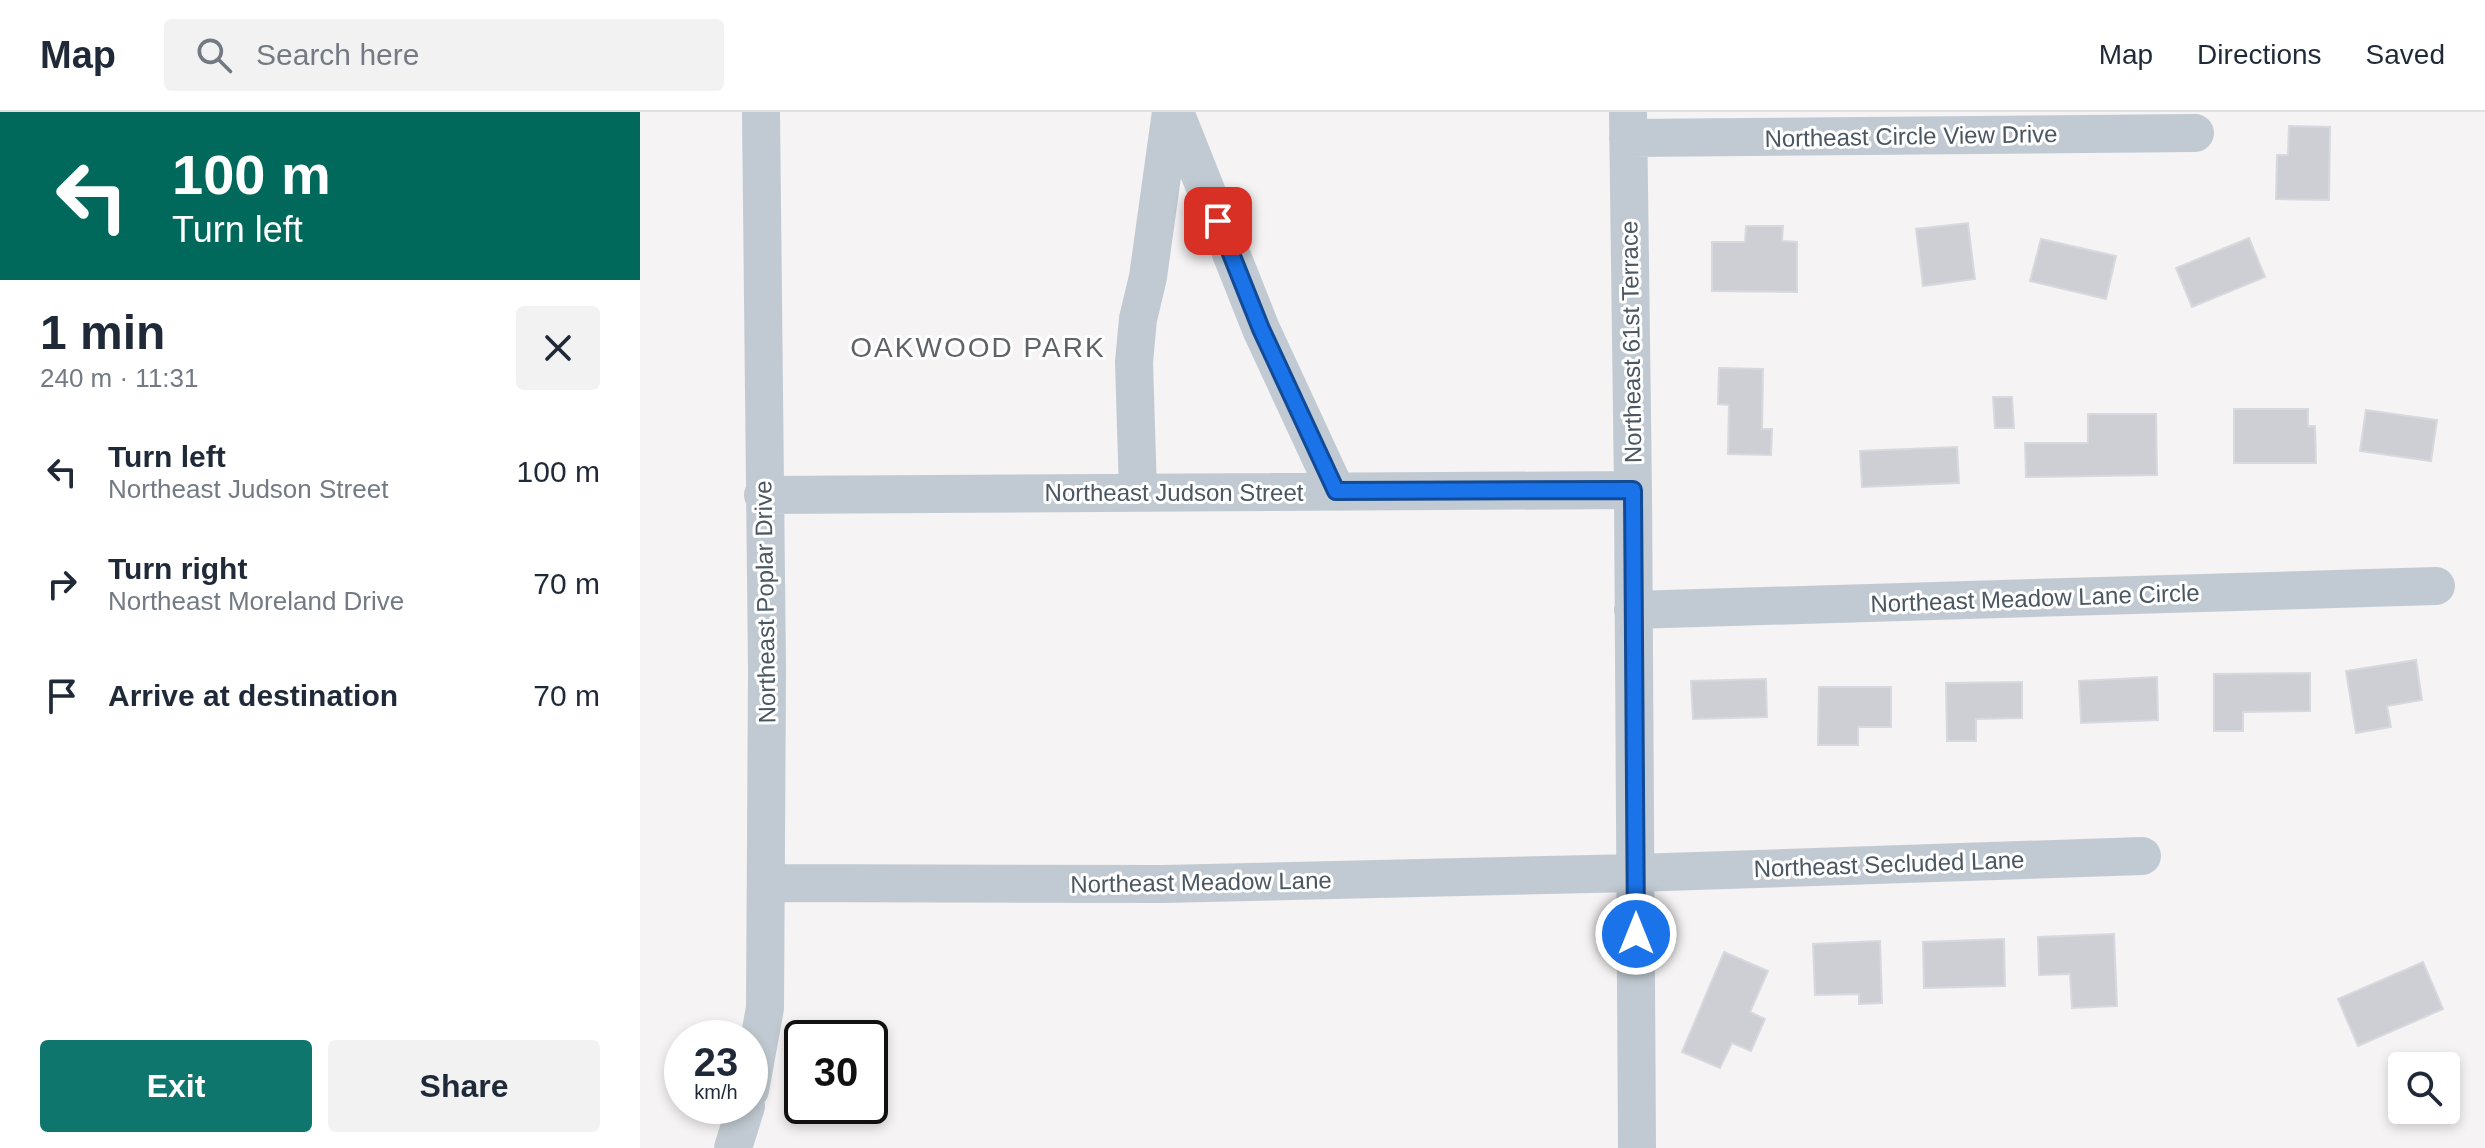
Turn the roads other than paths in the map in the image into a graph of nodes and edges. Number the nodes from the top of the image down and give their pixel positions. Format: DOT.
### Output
graph roads {
  1 [pos="761,112"];
  2 [pos="1173,112"];
  3 [pos="1628,125"];
  4 [pos="2195,133"];
  5 [pos="1633,490"];
  6 [pos="1336,491"];
  7 [pos="1138,492"];
  8 [pos="763,495"];
  9 [pos="2436,586"];
  10 [pos="1633,610"];
  11 [pos="2142,856"];
  12 [pos="1635,873"];
  13 [pos="766,883"];
  14 [pos="763,1020"];
  15 [pos="740,1124"];
  16 [pos="733,1148"];
  17 [pos="1637,1148"];
  1 -- 8 [label="street, Northeast Poplar Drive"];
  2 -- 6 [label="street"];
  2 -- 7 [label="street"];
  3 -- 4 [label="street, Northeast Circle View Drive"];
  3 -- 5 [label="street, Northeast 61st Terrace"];
  5 -- 6 [label="street, Northeast Judson Street"];
  5 -- 10 [label="street, Northeast 61st Terrace"];
  6 -- 7 [label="street, Northeast Judson Street"];
  7 -- 8 [label="street, Northeast Judson Street"];
  8 -- 13 [label="street, Northeast Poplar Drive"];
  9 -- 10 [label="street, Northeast Meadow Lane Circle"];
  10 -- 12 [label="street, Northeast 61st Terrace"];
  11 -- 12 [label="street, Northeast Secluded Lane"];
  12 -- 13 [label="street, Northeast Meadow Lane"];
  12 -- 17 [label="street, Northeast 61st Terrace"];
  13 -- 14 [label="street, Northeast Poplar Drive"];
  15 -- 16 [label="street"];
}
